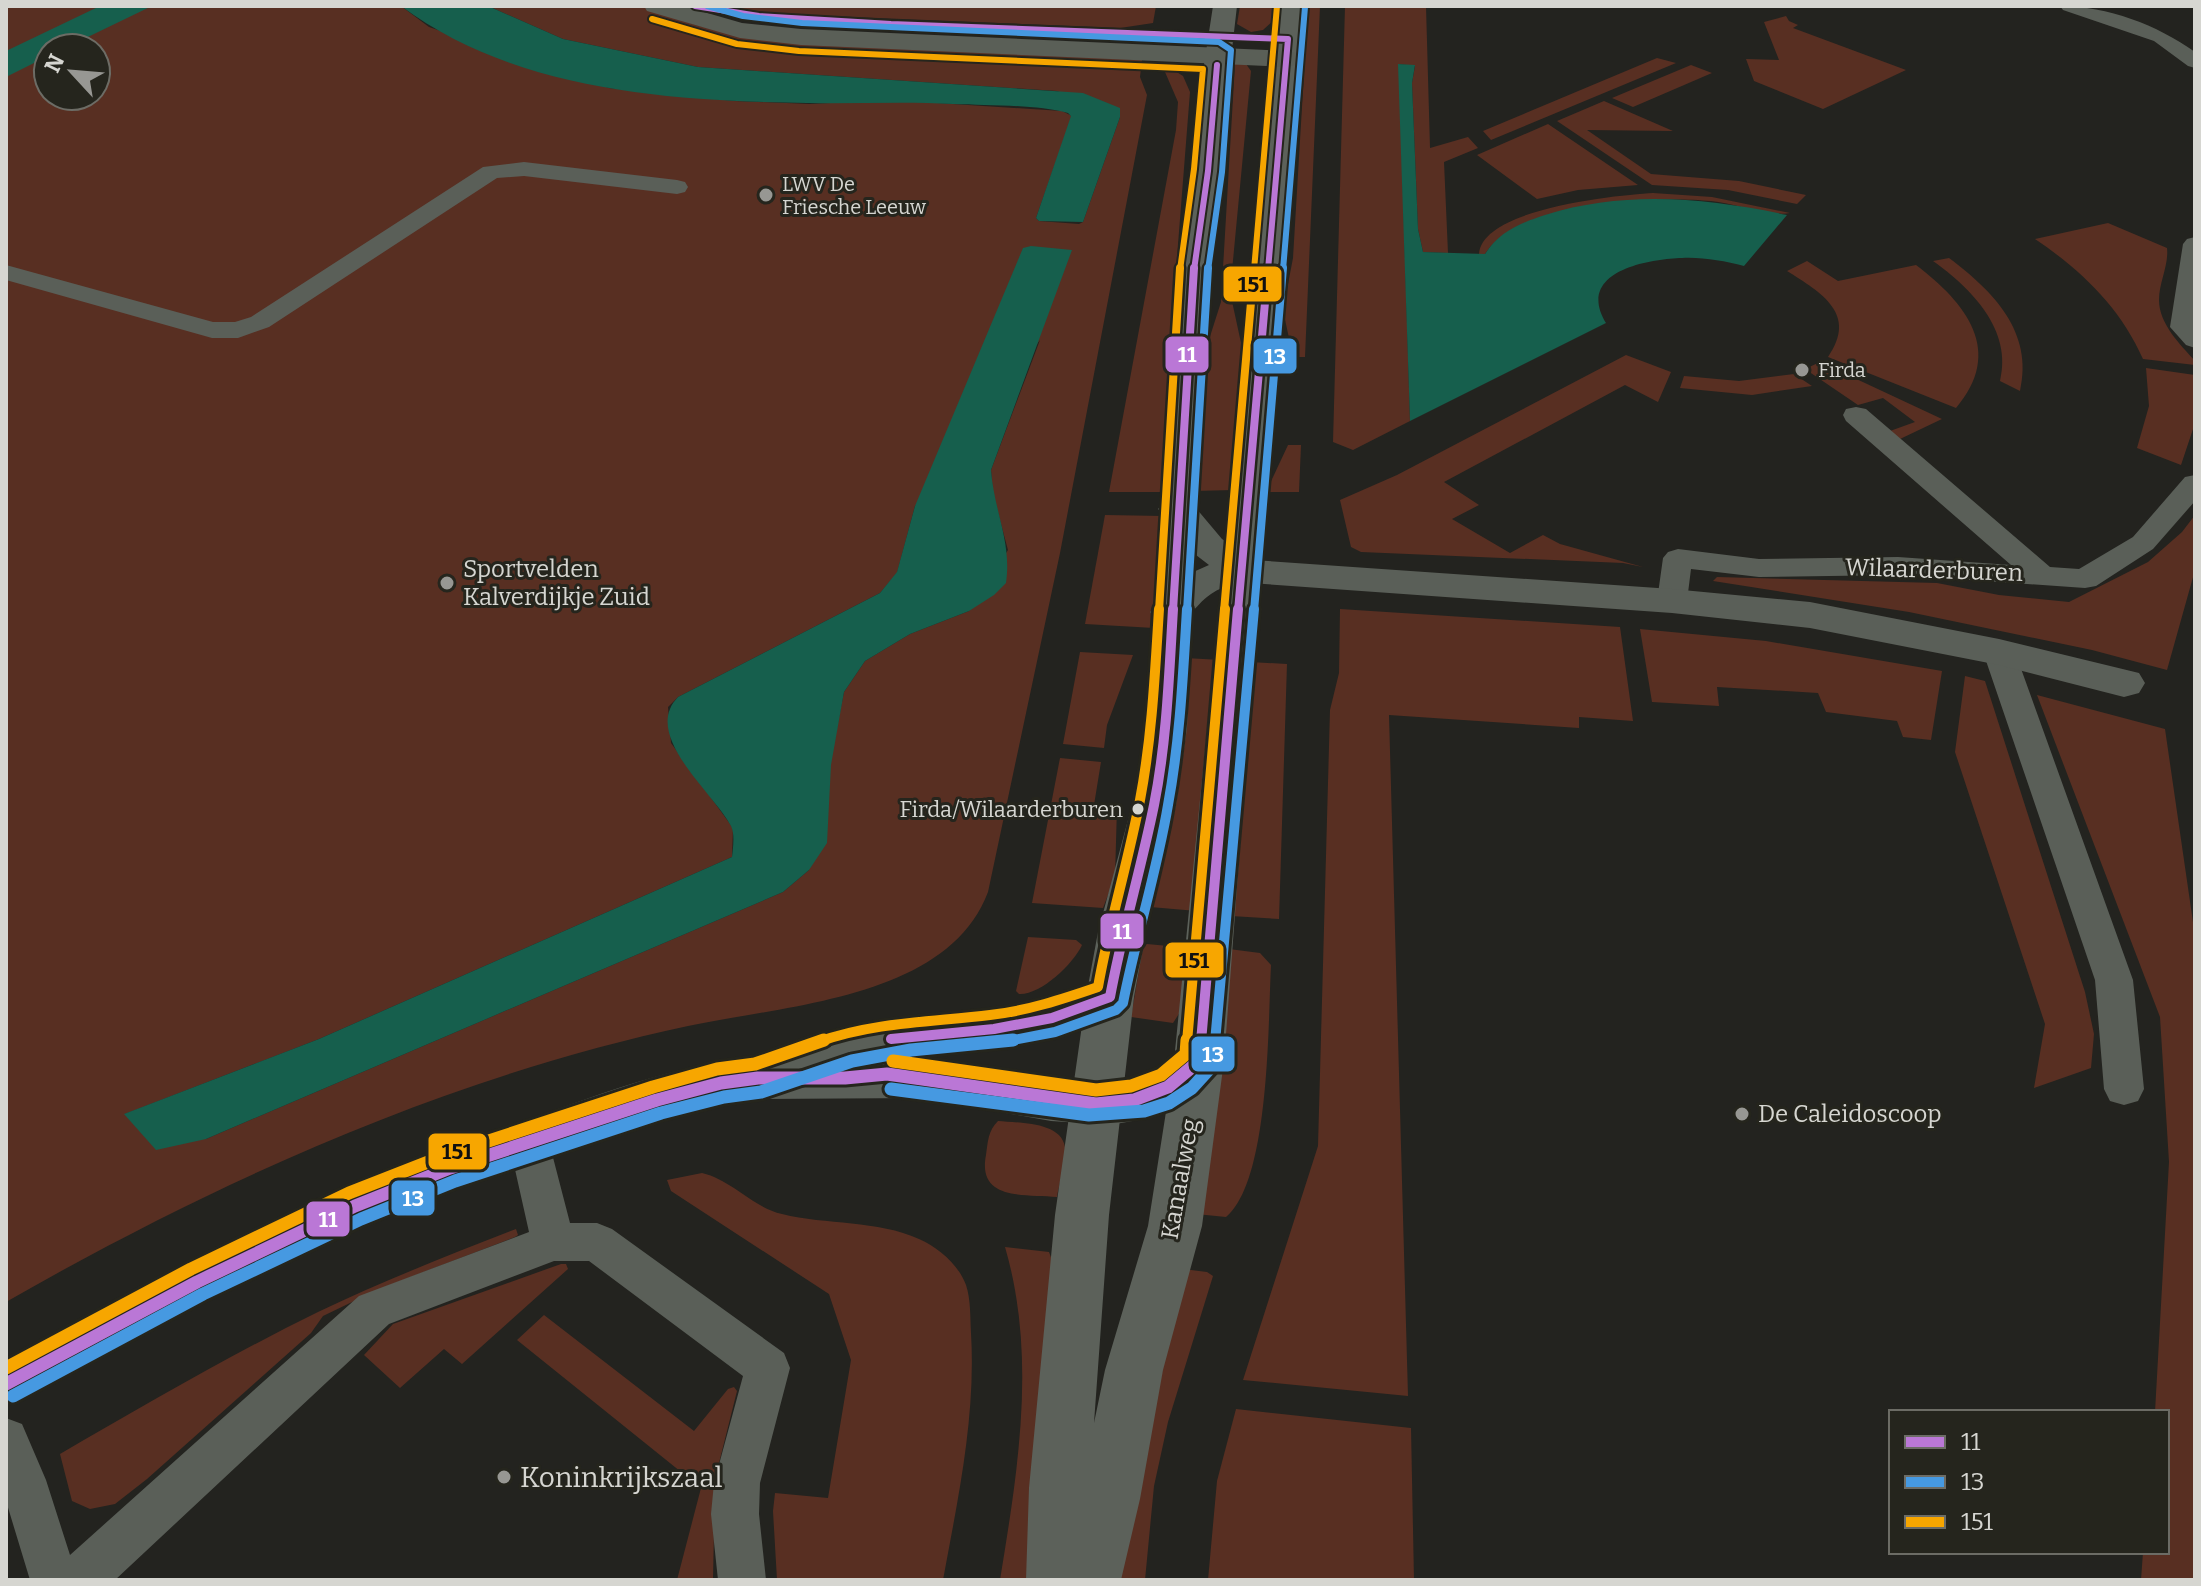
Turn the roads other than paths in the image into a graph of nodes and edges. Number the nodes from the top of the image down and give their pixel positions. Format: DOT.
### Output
graph roads {
  1 [pos="656,6"];
  2 [pos="695,6"];
  3 [pos="1225,6"];
  4 [pos="1291,6"];
  5 [pos="2070,6"];
  6 [pos="1219,46"];
  7 [pos="1287,49"];
  8 [pos="2195,62"];
  9 [pos="677,187"];
  10 [pos="2195,244"];
  11 [pos="6,272"];
  12 [pos="2195,340"];
  13 [pos="1856,415"];
  14 [pos="2195,483"];
  15 [pos="1177,509"];
  16 [pos="1242,570"];
  17 [pos="2041,575"];
  18 [pos="1672,601"];
  19 [pos="1170,612"];
  20 [pos="1999,652"];
  21 [pos="2124,683"];
  22 [pos="1110,997"];
  23 [pos="1199,1061"];
  24 [pos="758,1078"];
  25 [pos="2124,1089"];
  26 [pos="1096,1104"];
  27 [pos="529,1142"];
  28 [pos="553,1242"];
  29 [pos="6,1384"];
  30 [pos="6,1440"];
  31 [pos="54,1580"];
  32 [pos="79,1580"];
  33 [pos="742,1580"];
  34 [pos="1058,1580"];
  35 [pos="1089,1580"];
  1 -- 6 [label="main road"];
  2 -- 6 [label="main road"];
  3 -- 6 [label="main road"];
  4 -- 7 [label="main road, Kanaalweg"];
  5 -- 8 [label="lane"];
  6 -- 7 [label="main road"];
  6 -- 15 [label="main road"];
  7 -- 16 [label="main road, Kanaalweg"];
  9 -- 11 [label="lane"];
  10 -- 12 [label="lane"];
  13 -- 17 [label="lane"];
  14 -- 17 [label="lane, Wilaarderburen"];
  15 -- 16 [label="street"];
  15 -- 19 [label="main road"];
  16 -- 18 [label="street"];
  16 -- 19 [label="street"];
  16 -- 23 [label="main road, Kanaalweg"];
  17 -- 18 [label="lane, Wilaarderburen"];
  18 -- 20 [label="street"];
  19 -- 22 [label="main road"];
  20 -- 21 [label="street"];
  20 -- 25 [label="lane"];
  22 -- 24 [label="street"];
  22 -- 26 [label="main road"];
  23 -- 26 [label="street"];
  23 -- 35 [label="main road, Kanaalweg"];
  24 -- 26 [label="street"];
  24 -- 27 [label="street"];
  26 -- 34 [label="main road"];
  27 -- 28 [label="lane"];
  27 -- 29 [label="lane"];
  28 -- 32 [label="lane"];
  28 -- 33 [label="lane"];
  30 -- 31 [label="lane"];
}
